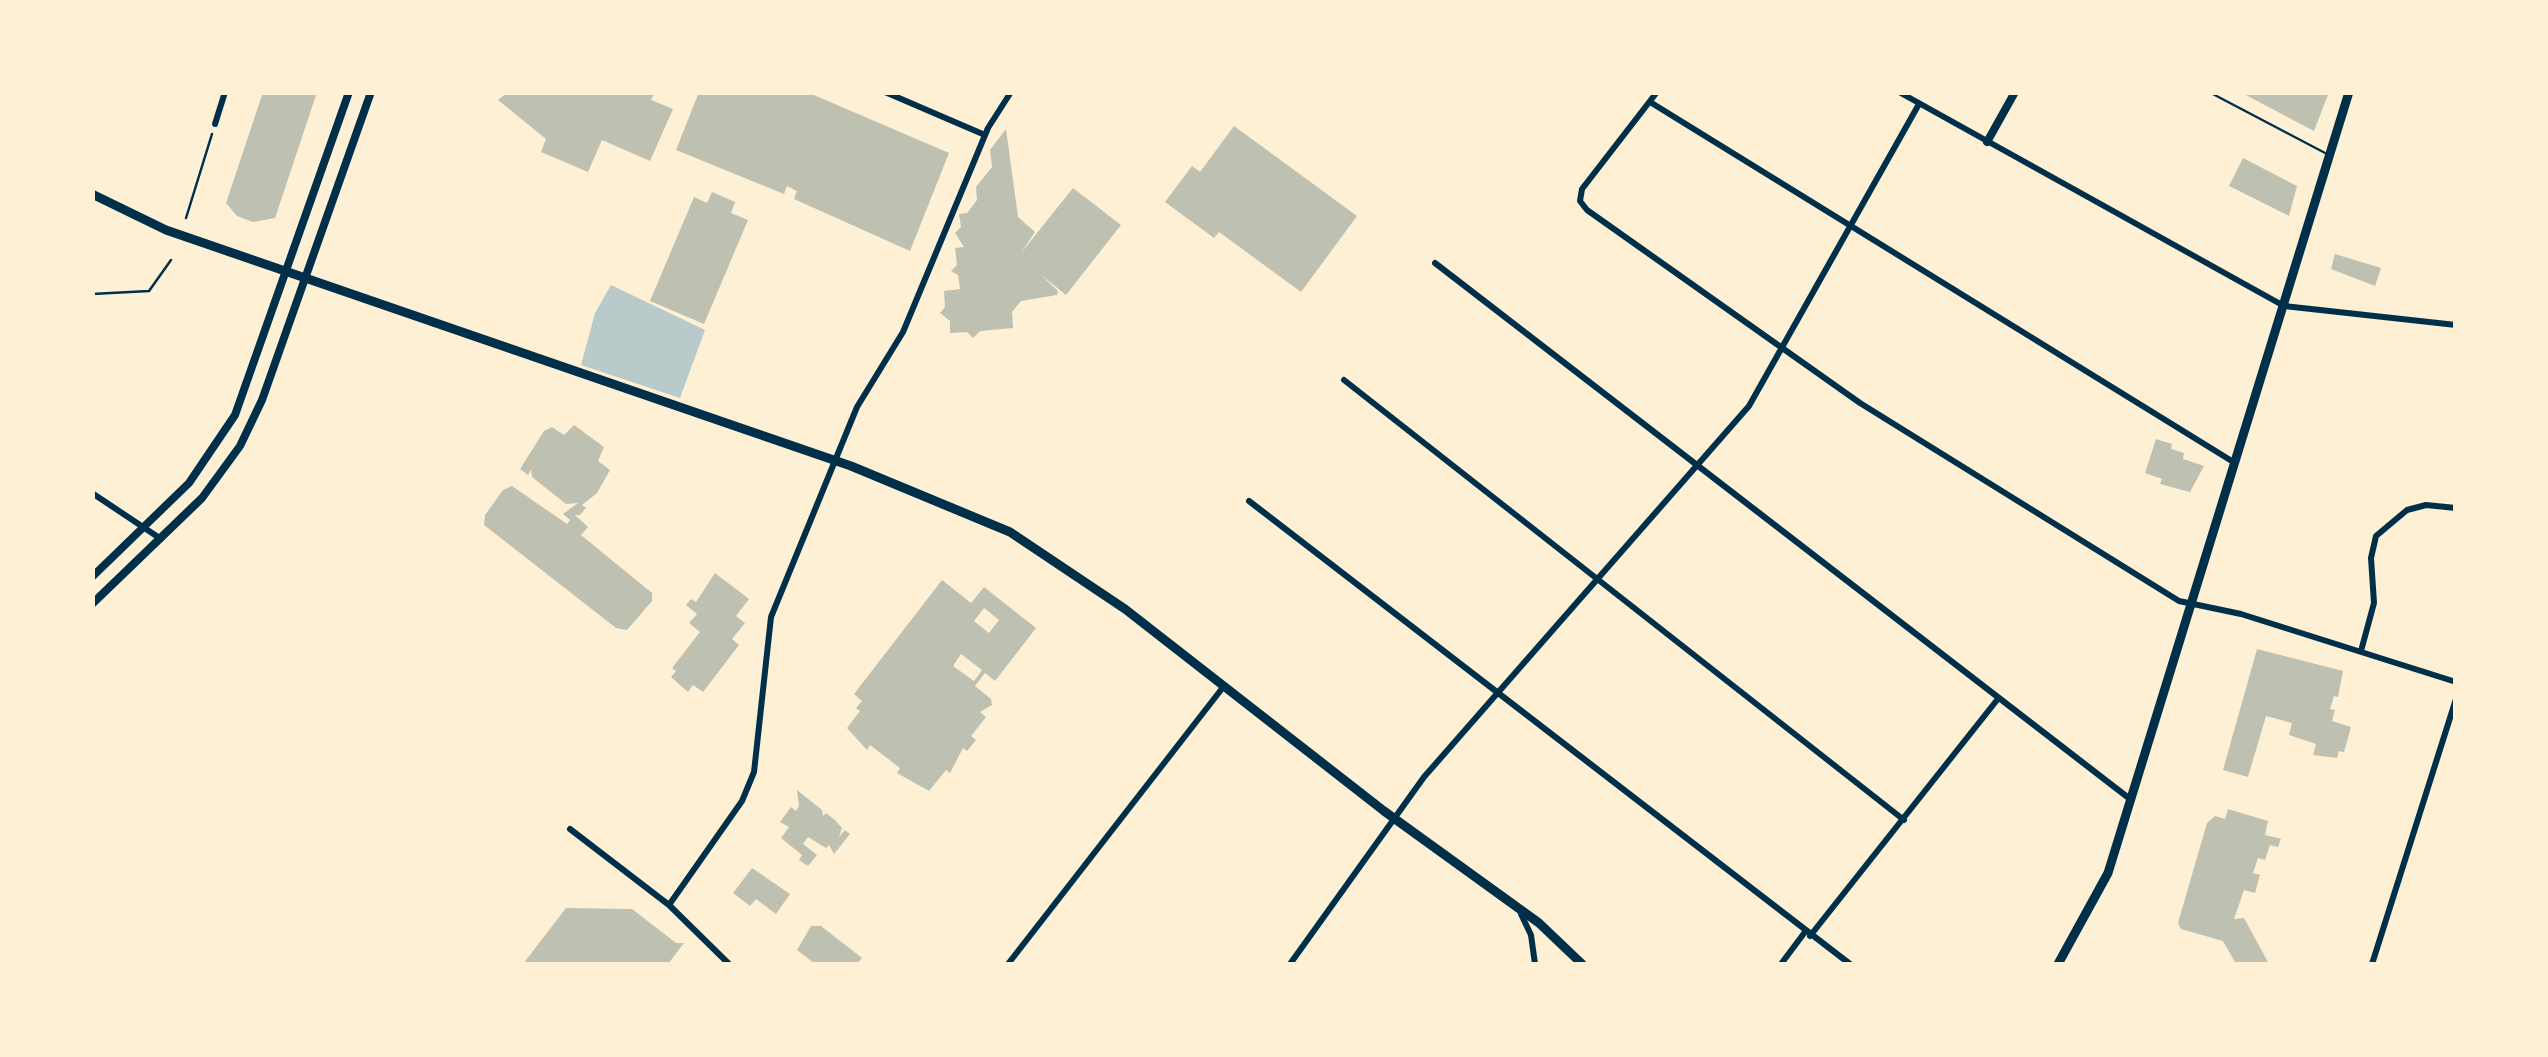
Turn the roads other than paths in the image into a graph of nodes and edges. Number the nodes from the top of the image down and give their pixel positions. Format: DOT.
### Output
graph roads {
  1 [pos="226,92"];
  2 [pos="349,92"];
  3 [pos="371,92"];
  4 [pos="885,92"];
  5 [pos="1011,92"];
  6 [pos="1657,92"];
  7 [pos="1899,92"];
  8 [pos="2015,92"];
  9 [pos="2208,92"];
  10 [pos="2349,92"];
  11 [pos="1650,102"];
  12 [pos="1919,104"];
  13 [pos="216,124"];
  14 [pos="985,135"];
  15 [pos="1986,142"];
  16 [pos="2328,154"];
  17 [pos="92,194"];
  18 [pos="1850,226"];
  19 [pos="1435,263"];
  20 [pos="286,272"];
  21 [pos="306,280"];
  22 [pos="2284,306"];
  23 [pos="2456,325"];
  24 [pos="1782,351"];
  25 [pos="1344,380"];
  26 [pos="836,462"];
  27 [pos="2234,463"];
  28 [pos="1697,466"];
  29 [pos="92,493"];
  30 [pos="1250,501"];
  31 [pos="2456,508"];
  32 [pos="144,528"];
  33 [pos="162,539"];
  34 [pos="92,577"];
  35 [pos="1596,579"];
  36 [pos="2193,602"];
  37 [pos="92,604"];
  38 [pos="2360,650"];
  39 [pos="2456,682"];
  40 [pos="1224,686"];
  41 [pos="1496,693"];
  42 [pos="2456,699"];
  43 [pos="1997,700"];
  44 [pos="2131,800"];
  45 [pos="1394,818"];
  46 [pos="1904,820"];
  47 [pos="570,828"];
  48 [pos="670,905"];
  49 [pos="1518,908"];
  50 [pos="1807,934"];
  51 [pos="729,964"];
  52 [pos="1008,964"];
  53 [pos="1290,964"];
  54 [pos="1535,964"];
  55 [pos="1582,964"];
  56 [pos="1780,964"];
  57 [pos="1850,964"];
  58 [pos="2058,964"];
  59 [pos="2372,964"];
  1 -- 13 [label="street"];
  2 -- 20 [label="street"];
  3 -- 21 [label="street"];
  4 -- 14 [label="street"];
  5 -- 14 [label="street"];
  6 -- 11 [label="street"];
  7 -- 12 [label="street"];
  8 -- 15 [label="street"];
  9 -- 16 [label="lane"];
  10 -- 16 [label="main road"];
  11 -- 18 [label="street"];
  11 -- 24 [label="street"];
  12 -- 15 [label="street"];
  12 -- 18 [label="street"];
  14 -- 26 [label="street"];
  15 -- 22 [label="street"];
  16 -- 22 [label="main road"];
  17 -- 20 [label="main road"];
  18 -- 24 [label="street"];
  18 -- 27 [label="street"];
  19 -- 28 [label="street"];
  20 -- 21 [label="main road"];
  20 -- 32 [label="street"];
  21 -- 26 [label="main road"];
  21 -- 33 [label="street"];
  22 -- 23 [label="street"];
  22 -- 27 [label="main road"];
  24 -- 28 [label="street"];
  24 -- 36 [label="street"];
  25 -- 35 [label="street"];
  26 -- 40 [label="main road"];
  26 -- 48 [label="street"];
  27 -- 36 [label="main road"];
  28 -- 35 [label="street"];
  28 -- 43 [label="street"];
  29 -- 32 [label="street"];
  30 -- 41 [label="street"];
  31 -- 38 [label="street"];
  32 -- 33 [label="street"];
  32 -- 34 [label="street"];
  33 -- 37 [label="street"];
  35 -- 41 [label="street"];
  35 -- 46 [label="street"];
  36 -- 38 [label="street"];
  36 -- 44 [label="main road"];
  38 -- 39 [label="street"];
  40 -- 45 [label="main road"];
  40 -- 52 [label="street"];
  41 -- 45 [label="street"];
  41 -- 50 [label="street"];
  42 -- 59 [label="street"];
  43 -- 44 [label="street"];
  43 -- 46 [label="street"];
  44 -- 58 [label="main road"];
  45 -- 49 [label="main road"];
  45 -- 53 [label="street"];
  46 -- 50 [label="street"];
  47 -- 48 [label="street"];
  48 -- 51 [label="street"];
  49 -- 54 [label="street"];
  49 -- 55 [label="main road"];
  50 -- 56 [label="street"];
  50 -- 57 [label="street"];
}
